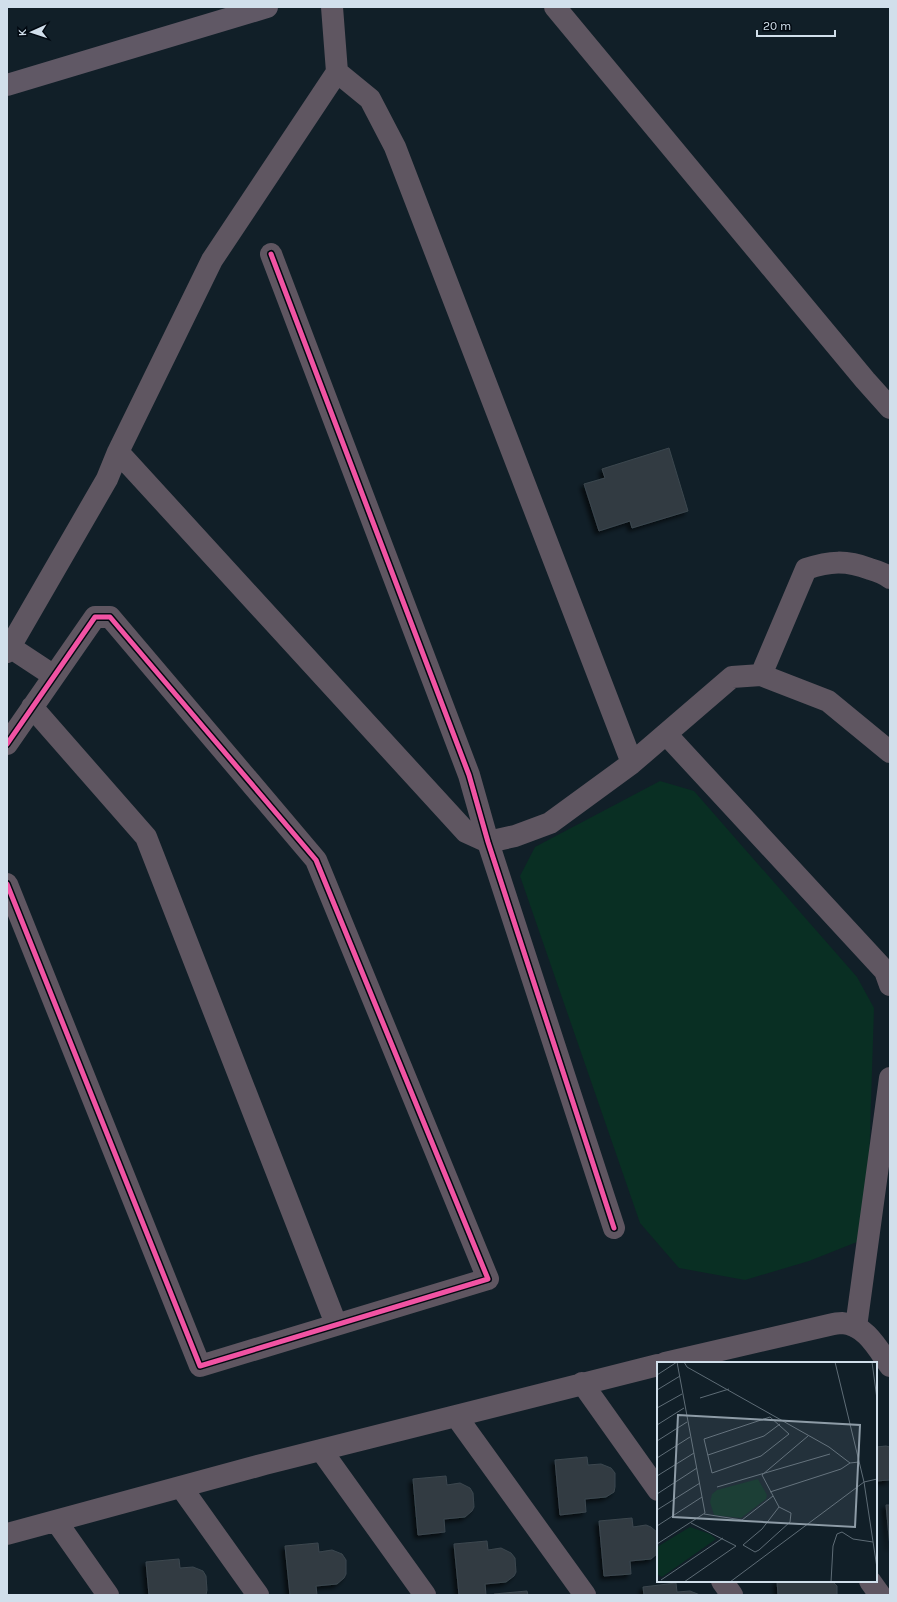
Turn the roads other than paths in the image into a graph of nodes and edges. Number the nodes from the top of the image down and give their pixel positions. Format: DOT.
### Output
graph roads {
  1 [pos="267,7"];
  2 [pos="332,7"];
  3 [pos="555,7"];
  4 [pos="336,72"];
  5 [pos="7,85"];
  6 [pos="271,254"];
  7 [pos="890,408"];
  8 [pos="118,452"];
  9 [pos="890,578"];
  10 [pos="8,649"];
  11 [pos="761,675"];
  12 [pos="54,676"];
  13 [pos="32,707"];
  14 [pos="666,734"];
  15 [pos="7,744"];
  16 [pos="890,752"];
  17 [pos="632,763"];
  18 [pos="488,842"];
  19 [pos="7,884"];
  20 [pos="890,985"];
  21 [pos="890,1078"];
  22 [pos="614,1228"];
  23 [pos="336,1324"];
  24 [pos="856,1328"];
  25 [pos="712,1358"];
  26 [pos="674,1362"];
  27 [pos="657,1365"];
  28 [pos="890,1366"];
  29 [pos="582,1383"];
  30 [pos="456,1416"];
  31 [pos="321,1450"];
  32 [pos="181,1487"];
  33 [pos="657,1489"];
  34 [pos="56,1521"];
  35 [pos="7,1534"];
  36 [pos="723,1582"];
  37 [pos="871,1582"];
  38 [pos="108,1595"];
  39 [pos="258,1595"];
  40 [pos="425,1595"];
  41 [pos="585,1595"];
  42 [pos="732,1595"];
  43 [pos="880,1595"];
  1 -- 5 [label="street"];
  2 -- 4 [label="street"];
  3 -- 7 [label="street"];
  4 -- 8 [label="street"];
  4 -- 17 [label="street"];
  6 -- 18 [label="street"];
  8 -- 10 [label="street"];
  8 -- 18 [label="street"];
  9 -- 11 [label="street"];
  10 -- 12 [label="street"];
  11 -- 14 [label="street"];
  11 -- 16 [label="street"];
  12 -- 13 [label="street"];
  12 -- 23 [label="street"];
  13 -- 15 [label="street"];
  13 -- 23 [label="street"];
  14 -- 17 [label="street"];
  14 -- 20 [label="street"];
  17 -- 18 [label="street"];
  18 -- 22 [label="street"];
  19 -- 23 [label="street"];
  21 -- 24 [label="street"];
  24 -- 25 [label="street"];
  24 -- 28 [label="street"];
  25 -- 26 [label="street"];
  27 -- 29 [label="street"];
  29 -- 30 [label="street"];
  29 -- 33 [label="street"];
  30 -- 31 [label="street"];
  30 -- 41 [label="street"];
  31 -- 32 [label="street"];
  31 -- 40 [label="street"];
  32 -- 34 [label="street"];
  32 -- 39 [label="street"];
  34 -- 35 [label="street"];
  34 -- 38 [label="street"];
  36 -- 42 [label="street"];
  37 -- 43 [label="street"];
}
